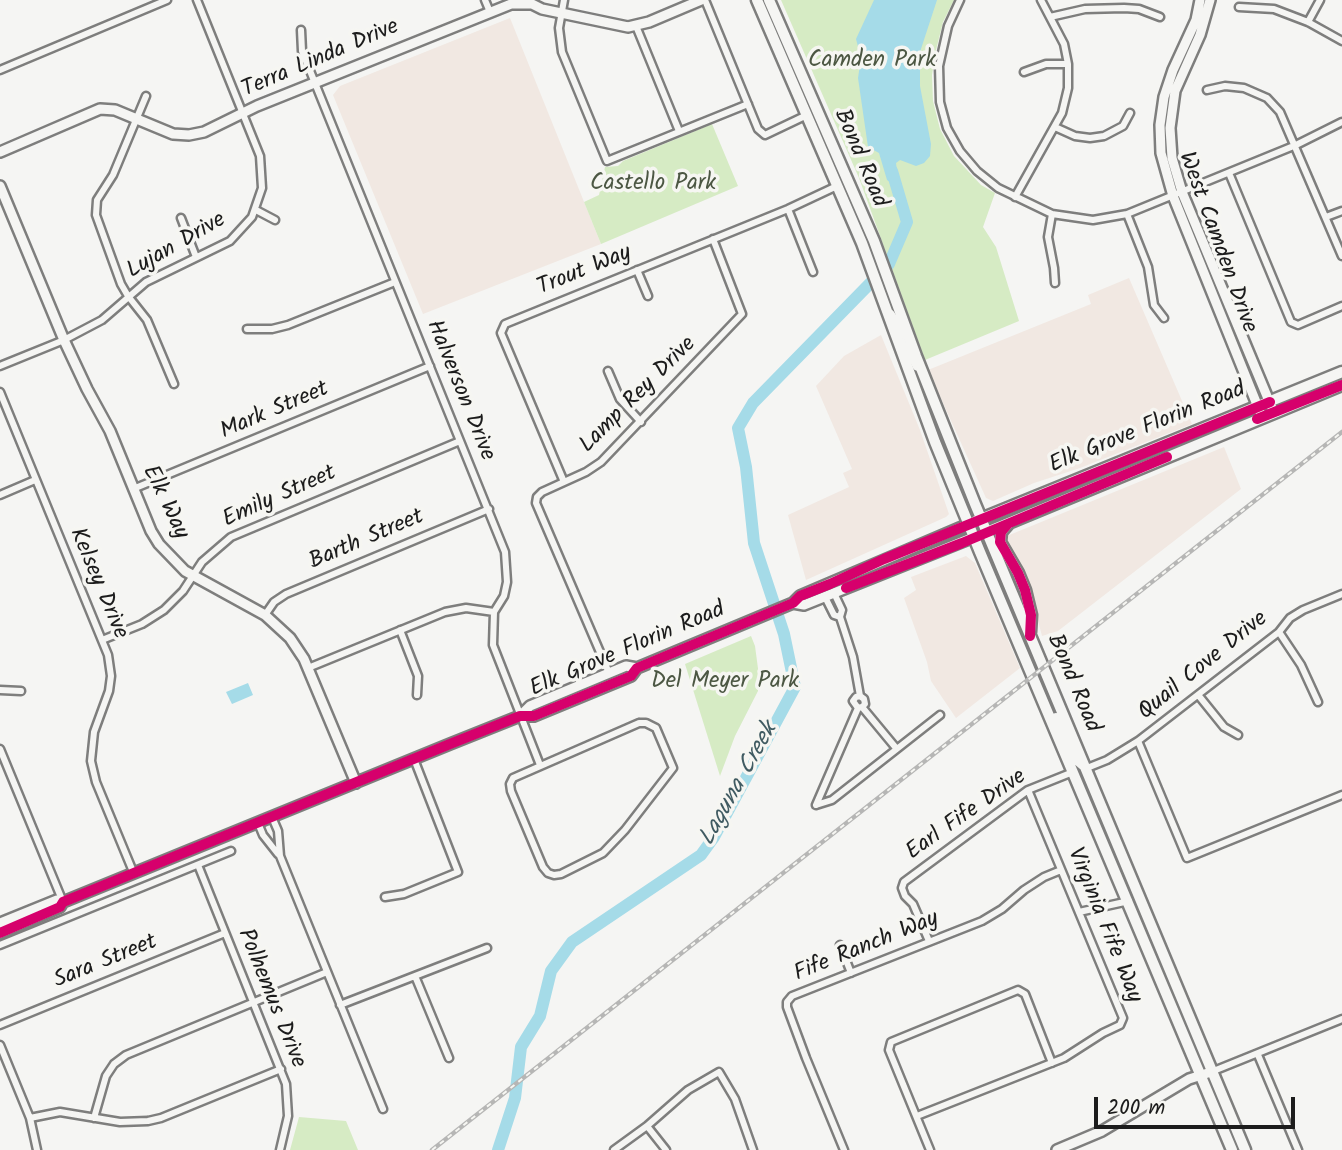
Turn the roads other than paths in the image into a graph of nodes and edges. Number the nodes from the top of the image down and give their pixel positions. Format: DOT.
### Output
graph roads {
  1 [pos="167,0"];
  2 [pos="197,0"];
  3 [pos="485,0"];
  4 [pos="564,0"];
  5 [pos="703,0"];
  6 [pos="757,0"];
  7 [pos="769,0"];
  8 [pos="960,0"];
  9 [pos="1041,0"];
  10 [pos="1200,0"];
  11 [pos="1210,0"];
  12 [pos="1320,0"];
  13 [pos="1239,7"];
  14 [pos="490,12"];
  15 [pos="561,13"];
  16 [pos="1050,17"];
  17 [pos="1160,17"];
  18 [pos="1308,22"];
  19 [pos="636,26"];
  20 [pos="301,30"];
  21 [pos="1342,41"];
  22 [pos="1068,64"];
  23 [pos="0,70"];
  24 [pos="1024,72"];
  25 [pos="314,83"];
  26 [pos="1207,90"];
  27 [pos="146,96"];
  28 [pos="748,104"];
  29 [pos="243,113"];
  30 [pos="1130,113"];
  31 [pos="807,115"];
  32 [pos="136,119"];
  33 [pos="1342,122"];
  34 [pos="1055,127"];
  35 [pos="678,131"];
  36 [pos="1296,145"];
  37 [pos="0,152"];
  38 [pos="1229,173"];
  39 [pos="0,186"];
  40 [pos="837,186"];
  41 [pos="1177,194"];
  42 [pos="1015,197"];
  43 [pos="788,209"];
  44 [pos="256,210"];
  45 [pos="1342,211"];
  46 [pos="1052,214"];
  47 [pos="1127,214"];
  48 [pos="1326,217"];
  49 [pos="181,218"];
  50 [pos="275,220"];
  51 [pos="713,239"];
  52 [pos="1342,256"];
  53 [pos="196,257"];
  54 [pos="637,270"];
  55 [pos="813,272"];
  56 [pos="395,282"];
  57 [pos="1055,283"];
  58 [pos="128,296"];
  59 [pos="648,296"];
  60 [pos="885,306"];
  61 [pos="1342,306"];
  62 [pos="1164,318"];
  63 [pos="247,329"];
  64 [pos="64,340"];
  65 [pos="0,366"];
  66 [pos="430,366"];
  67 [pos="921,367"];
  68 [pos="608,370"];
  69 [pos="1342,372"];
  70 [pos="174,384"];
  71 [pos="1342,385"];
  72 [pos="0,391"];
  73 [pos="1270,402"];
  74 [pos="1260,412"];
  75 [pos="1274,412"];
  76 [pos="641,422"];
  77 [pos="1198,431"];
  78 [pos="460,442"];
  79 [pos="1142,454"];
  80 [pos="1164,458"];
  81 [pos="1125,475"];
  82 [pos="35,480"];
  83 [pos="564,482"];
  84 [pos="133,489"];
  85 [pos="0,495"];
  86 [pos="489,509"];
  87 [pos="982,519"];
  88 [pos="969,524"];
  89 [pos="1008,524"];
  90 [pos="987,532"];
  91 [pos="974,537"];
  92 [pos="852,574"];
  93 [pos="193,577"];
  94 [pos="1342,594"];
  95 [pos="830,595"];
  96 [pos="793,603"];
  97 [pos="494,612"];
  98 [pos="265,615"];
  99 [pos="400,630"];
  100 [pos="1279,632"];
  101 [pos="1030,636"];
  102 [pos="103,640"];
  103 [pos="308,668"];
  104 [pos="636,668"];
  105 [pos="609,673"];
  106 [pos="0,690"];
  107 [pos="22,691"];
  108 [pos="417,695"];
  109 [pos="1199,696"];
  110 [pos="1318,702"];
  111 [pos="1044,704"];
  112 [pos="860,708"];
  113 [pos="940,715"];
  114 [pos="520,716"];
  115 [pos="1238,735"];
  116 [pos="1138,741"];
  117 [pos="896,748"];
  118 [pos="0,750"];
  119 [pos="414,759"];
  120 [pos="540,765"];
  121 [pos="1087,768"];
  122 [pos="1073,772"];
  123 [pos="356,783"];
  124 [pos="1028,790"];
  125 [pos="1342,795"];
  126 [pos="272,817"];
  127 [pos="258,823"];
  128 [pos="1116,839"];
  129 [pos="231,851"];
  130 [pos="280,856"];
  131 [pos="198,865"];
  132 [pos="1061,870"];
  133 [pos="134,874"];
  134 [pos="385,897"];
  135 [pos="1129,901"];
  136 [pos="63,902"];
  137 [pos="1079,912"];
  138 [pos="0,923"];
  139 [pos="225,933"];
  140 [pos="0,934"];
  141 [pos="929,941"];
  142 [pos="2,944"];
  143 [pos="840,945"];
  144 [pos="487,948"];
  145 [pos="1166,960"];
  146 [pos="327,972"];
  147 [pos="851,973"];
  148 [pos="415,976"];
  149 [pos="253,1002"];
  150 [pos="340,1005"];
  151 [pos="1342,1019"];
  152 [pos="0,1025"];
  153 [pos="0,1045"];
  154 [pos="1258,1055"];
  155 [pos="449,1058"];
  156 [pos="1052,1063"];
  157 [pos="281,1069"];
  158 [pos="1212,1072"];
  159 [pos="1201,1076"];
  160 [pos="383,1109"];
  161 [pos="917,1116"];
  162 [pos="30,1118"];
  163 [pos="94,1118"];
  164 [pos="647,1126"];
  165 [pos="37,1150"];
  166 [pos="280,1150"];
  167 [pos="614,1150"];
  168 [pos="666,1150"];
  169 [pos="753,1150"];
  170 [pos="844,1150"];
  171 [pos="930,1150"];
  172 [pos="1057,1150"];
  173 [pos="1232,1150"];
  174 [pos="1245,1150"];
  175 [pos="1298,1150"];
  1 -- 23 [label="street"];
  2 -- 29 [label="street, Lujan Drive"];
  3 -- 14 [label="street"];
  4 -- 15 [label="street"];
  5 -- 19 [label="street, Terra Linda Drive"];
  5 -- 28 [label="street"];
  6 -- 31 [label="main road, Bond Road"];
  7 -- 67 [label="main road, Bond Road"];
  8 -- 42 [label="street"];
  9 -- 16 [label="street"];
  10 -- 41 [label="street, West Camden Drive"];
  11 -- 41 [label="street, West Camden Drive"];
  12 -- 18 [label="street"];
  13 -- 18 [label="street"];
  14 -- 15 [label="street, Terra Linda Drive"];
  14 -- 25 [label="street, Terra Linda Drive"];
  15 -- 19 [label="street, Terra Linda Drive"];
  15 -- 35 [label="street"];
  16 -- 17 [label="street"];
  16 -- 22 [label="street"];
  18 -- 21 [label="street"];
  19 -- 35 [label="street"];
  20 -- 25 [label="street, Halverson Drive"];
  22 -- 24 [label="street"];
  22 -- 34 [label="street"];
  25 -- 29 [label="street, Terra Linda Drive"];
  25 -- 56 [label="street, Halverson Drive"];
  26 -- 36 [label="street"];
  27 -- 32 [label="street"];
  28 -- 31 [label="street"];
  28 -- 35 [label="street"];
  29 -- 32 [label="street, Terra Linda Drive"];
  29 -- 44 [label="street, Lujan Drive"];
  30 -- 34 [label="street"];
  31 -- 40 [label="main road, Bond Road"];
  32 -- 37 [label="street, Terra Linda Drive"];
  32 -- 58 [label="street"];
  33 -- 36 [label="street"];
  34 -- 42 [label="street"];
  36 -- 38 [label="street"];
  36 -- 48 [label="street"];
  38 -- 41 [label="street"];
  38 -- 61 [label="street"];
  39 -- 64 [label="street, Elk Way"];
  40 -- 43 [label="street, Trout Way"];
  40 -- 60 [label="main road, Bond Road"];
  41 -- 47 [label="street"];
  41 -- 73 [label="street, West Camden Drive"];
  41 -- 74 [label="street, West Camden Drive"];
  42 -- 46 [label="street"];
  43 -- 51 [label="street, Trout Way"];
  43 -- 55 [label="street"];
  44 -- 50 [label="street, Lujan Drive"];
  44 -- 53 [label="street, Lujan Drive"];
  45 -- 48 [label="street"];
  46 -- 47 [label="street"];
  46 -- 57 [label="street"];
  47 -- 62 [label="street"];
  48 -- 52 [label="street"];
  49 -- 53 [label="street"];
  51 -- 54 [label="street, Trout Way"];
  51 -- 76 [label="street, Lamp Rey Drive"];
  53 -- 58 [label="street, Lujan Drive"];
  54 -- 59 [label="street"];
  54 -- 83 [label="street, Trout Way"];
  56 -- 63 [label="street"];
  56 -- 66 [label="street, Halverson Drive"];
  58 -- 64 [label="street, Lujan Drive"];
  58 -- 70 [label="street"];
  60 -- 67 [label="street"];
  60 -- 88 [label="main road, Bond Road"];
  64 -- 65 [label="street, Lujan Drive"];
  64 -- 84 [label="street, Elk Way"];
  66 -- 78 [label="street, Halverson Drive"];
  66 -- 84 [label="street, Mark Street"];
  67 -- 87 [label="main road, Bond Road"];
  68 -- 76 [label="street"];
  69 -- 73 [label="main road, Elk Grove Florin Road"];
  71 -- 75 [label="main road, Elk Grove Florin Road"];
  72 -- 82 [label="street, Kelsey Drive"];
  73 -- 74 [label="main road, Elk Grove Florin Road"];
  73 -- 75 [label="street, West Camden Drive"];
  74 -- 75 [label="main road, Elk Grove Florin Road"];
  74 -- 77 [label="main road, Elk Grove Florin Road"];
  74 -- 80 [label="main road, Elk Grove Florin Road"];
  76 -- 83 [label="street, Lamp Rey Drive"];
  77 -- 79 [label="main road, Elk Grove Florin Road"];
  77 -- 80 [label="main road"];
  78 -- 86 [label="street, Halverson Drive"];
  78 -- 93 [label="street, Emily Street"];
  79 -- 81 [label="main road"];
  79 -- 87 [label="main road, Elk Grove Florin Road"];
  80 -- 81 [label="main road, Elk Grove Florin Road"];
  81 -- 89 [label="main road, Elk Grove Florin Road"];
  82 -- 85 [label="street"];
  82 -- 102 [label="street, Kelsey Drive"];
  83 -- 105 [label="street, Lamp Rey Drive"];
  84 -- 93 [label="street, Elk Way"];
  86 -- 97 [label="street, Halverson Drive"];
  86 -- 98 [label="street, Barth Street"];
  87 -- 88 [label="main road, Elk Grove Florin Road"];
  87 -- 90 [label="main road, Bond Road"];
  88 -- 91 [label="main road, Bond Road"];
  88 -- 92 [label="street, Elk Grove Florin Road"];
  89 -- 90 [label="main road, Elk Grove Florin Road"];
  89 -- 101 [label="main road"];
  90 -- 91 [label="main road, Elk Grove Florin Road"];
  90 -- 101 [label="main road, Bond Road"];
  91 -- 95 [label="street, Elk Grove Florin Road"];
  91 -- 111 [label="main road, Bond Road"];
  92 -- 95 [label="street"];
  92 -- 96 [label="street, Elk Grove Florin Road"];
  93 -- 98 [label="street, Elk Way"];
  93 -- 102 [label="street, Emily Street"];
  94 -- 100 [label="street, Quail Cove Drive"];
  95 -- 96 [label="street, Elk Grove Florin Road"];
  95 -- 112 [label="street"];
  96 -- 104 [label="street, Elk Grove Florin Road"];
  97 -- 99 [label="street"];
  97 -- 114 [label="street, Halverson Drive"];
  98 -- 103 [label="street, Elk Way"];
  99 -- 103 [label="street"];
  99 -- 108 [label="street"];
  100 -- 109 [label="street, Quail Cove Drive"];
  100 -- 110 [label="street"];
  101 -- 121 [label="main road, Bond Road"];
  102 -- 133 [label="street, Kelsey Drive"];
  103 -- 123 [label="street, Elk Way"];
  104 -- 105 [label="street, Elk Grove Florin Road"];
  104 -- 114 [label="street, Elk Grove Florin Road"];
  105 -- 114 [label="street, Elk Grove Florin Road"];
  106 -- 107 [label="street"];
  109 -- 115 [label="street"];
  109 -- 116 [label="street, Quail Cove Drive"];
  111 -- 121 [label="main road"];
  111 -- 122 [label="main road, Bond Road"];
  112 -- 117 [label="street"];
  112 -- 117 [label="street"];
  113 -- 117 [label="street"];
  114 -- 119 [label="street, Elk Grove Florin Road"];
  114 -- 120 [label="street, Halverson Drive"];
  116 -- 121 [label="street, Quail Cove Drive"];
  116 -- 125 [label="street"];
  118 -- 136 [label="street"];
  119 -- 123 [label="street, Elk Grove Florin Road"];
  119 -- 134 [label="street"];
  120 -- 120 [label="street"];
  121 -- 128 [label="main road, Bond Road"];
  122 -- 124 [label="street, Earl Fife Drive"];
  122 -- 128 [label="main road"];
  122 -- 135 [label="main road, Bond Road"];
  123 -- 126 [label="street, Elk Grove Florin Road"];
  124 -- 132 [label="street, Virginia Fife Way"];
  124 -- 141 [label="street, Earl Fife Drive"];
  126 -- 127 [label="street, Elk Grove Florin Road"];
  126 -- 130 [label="street"];
  127 -- 130 [label="street"];
  127 -- 133 [label="street, Elk Grove Florin Road"];
  128 -- 145 [label="main road, Bond Road"];
  129 -- 131 [label="street"];
  130 -- 146 [label="street"];
  131 -- 139 [label="street, Polhemus Drive"];
  131 -- 142 [label="street"];
  132 -- 137 [label="street, Virginia Fife Way"];
  132 -- 141 [label="street, Fife Ranch Way"];
  133 -- 136 [label="street, Elk Grove Florin Road"];
  135 -- 137 [label="street"];
  135 -- 145 [label="main road"];
  135 -- 159 [label="main road, Bond Road"];
  136 -- 138 [label="street, Elk Grove Florin Road"];
  136 -- 140 [label="street, Elk Grove Florin Road"];
  137 -- 156 [label="street, Virginia Fife Way"];
  139 -- 149 [label="street, Polhemus Drive"];
  139 -- 152 [label="street, Sara Street"];
  140 -- 142 [label="street"];
  141 -- 147 [label="street, Fife Ranch Way"];
  143 -- 147 [label="street"];
  144 -- 148 [label="street"];
  145 -- 158 [label="main road, Bond Road"];
  146 -- 149 [label="street"];
  146 -- 150 [label="street"];
  147 -- 170 [label="street, Fife Ranch Way"];
  148 -- 150 [label="street"];
  148 -- 155 [label="street"];
  149 -- 157 [label="street, Polhemus Drive"];
  149 -- 163 [label="street"];
  150 -- 160 [label="street"];
  151 -- 154 [label="street"];
  153 -- 162 [label="street"];
  154 -- 158 [label="street"];
  154 -- 175 [label="street"];
  156 -- 161 [label="street, Virginia Fife Way"];
  156 -- 161 [label="street"];
  157 -- 163 [label="street"];
  157 -- 166 [label="street, Polhemus Drive"];
  158 -- 159 [label="street"];
  158 -- 174 [label="main road, Bond Road"];
  159 -- 172 [label="street"];
  159 -- 173 [label="main road, Bond Road"];
  161 -- 171 [label="street"];
  162 -- 163 [label="street"];
  162 -- 165 [label="street"];
  164 -- 167 [label="street"];
  164 -- 168 [label="street"];
  164 -- 169 [label="street"];
}
